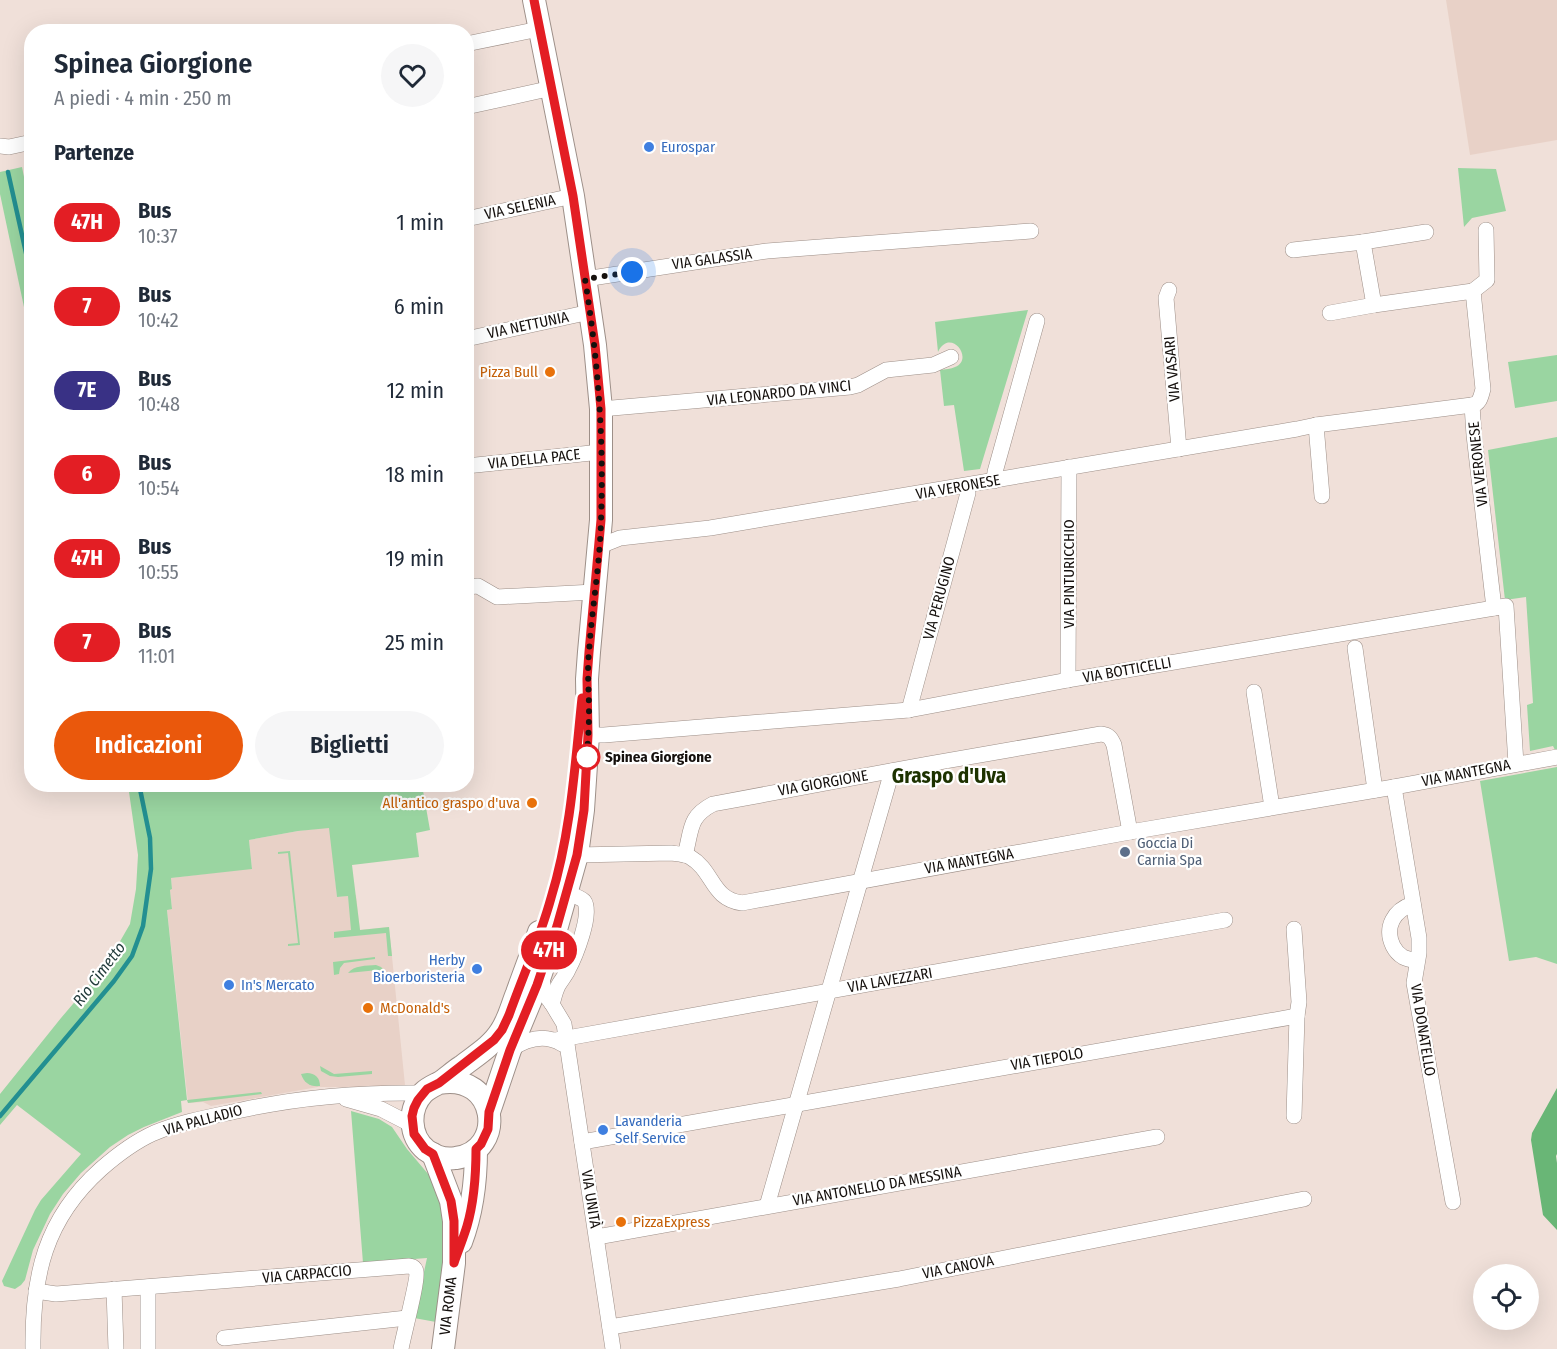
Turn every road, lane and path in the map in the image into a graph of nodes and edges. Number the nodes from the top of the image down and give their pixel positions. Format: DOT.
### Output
graph roads {
  1 [pos="534,0"];
  2 [pos="539,29"];
  3 [pos="474,42"];
  4 [pos="552,88"];
  5 [pos="474,105"];
  6 [pos="24,144"];
  7 [pos="0,146"];
  8 [pos="573,196"];
  9 [pos="474,217"];
  10 [pos="1486,230"];
  11 [pos="1031,231"];
  12 [pos="1426,232"];
  13 [pos="1363,242"];
  14 [pos="1293,250"];
  15 [pos="585,279"];
  16 [pos="1169,290"];
  17 [pos="1473,291"];
  18 [pos="1374,305"];
  19 [pos="590,312"];
  20 [pos="1330,313"];
  21 [pos="1037,321"];
  22 [pos="474,337"];
  23 [pos="951,357"];
  24 [pos="1472,405"];
  25 [pos="601,409"];
  26 [pos="1316,425"];
  27 [pos="1179,449"];
  28 [pos="602,452"];
  29 [pos="474,465"];
  30 [pos="1069,467"];
  31 [pos="994,481"];
  32 [pos="967,486"];
  33 [pos="1322,496"];
  34 [pos="600,546"];
  35 [pos="474,586"];
  36 [pos="594,592"];
  37 [pos="1494,608"];
  38 [pos="1355,648"];
  39 [pos="587,679"];
  40 [pos="1068,680"];
  41 [pos="1254,692"];
  42 [pos="909,710"];
  43 [pos="588,735"];
  44 [pos="1557,757"];
  45 [pos="1516,764"];
  46 [pos="892,771"];
  47 [pos="1394,787"];
  48 [pos="1375,790"];
  49 [pos="1272,807"];
  50 [pos="569,808"];
  51 [pos="1130,832"];
  52 [pos="577,855"];
  53 [pos="685,855"];
  54 [pos="860,882"];
  55 [pos="560,894"];
  56 [pos="1413,904"];
  57 [pos="1225,920"];
  58 [pos="1294,929"];
  59 [pos="1417,961"];
  60 [pos="543,968"];
  61 [pos="828,992"];
  62 [pos="530,1005"];
  63 [pos="554,1007"];
  64 [pos="1297,1016"];
  65 [pos="563,1042"];
  66 [pos="483,1049"];
  67 [pos="510,1050"];
  68 [pos="431,1088"];
  69 [pos="335,1095"];
  70 [pos="796,1103"];
  71 [pos="489,1112"];
  72 [pos="1294,1116"];
  73 [pos="412,1125"];
  74 [pos="1157,1137"];
  75 [pos="582,1142"];
  76 [pos="476,1149"];
  77 [pos="433,1154"];
  78 [pos="1304,1199"];
  79 [pos="1453,1202"];
  80 [pos="767,1206"];
  81 [pos="597,1237"];
  82 [pos="454,1263"];
  83 [pos="148,1287"];
  84 [pos="114,1290"];
  85 [pos="36,1291"];
  86 [pos="407,1318"];
  87 [pos="610,1328"];
  88 [pos="224,1338"];
  89 [pos="33,1349"];
  90 [pos="116,1349"];
  91 [pos="148,1349"];
  92 [pos="401,1349"];
  93 [pos="443,1349"];
  94 [pos="613,1349"];
  1 -- 2 [label="street, VIA ROMA"];
  2 -- 3 [label="street"];
  2 -- 4 [label="street, VIA ROMA"];
  4 -- 5 [label="street"];
  4 -- 8 [label="street, VIA ROMA"];
  6 -- 7 [label="street"];
  8 -- 9 [label="street, VIA SELENIA"];
  8 -- 15 [label="street, VIA ROMA"];
  10 -- 17 [label="street"];
  11 -- 15 [label="street, VIA GALASSIA"];
  12 -- 13 [label="street"];
  13 -- 14 [label="street"];
  13 -- 18 [label="street"];
  15 -- 19 [label="street, VIA ROMA"];
  16 -- 27 [label="street, VIA VASARI"];
  17 -- 18 [label="street"];
  17 -- 24 [label="street"];
  18 -- 20 [label="street"];
  19 -- 22 [label="street, VIA NETTUNIA"];
  19 -- 25 [label="street, VIA ROMA"];
  21 -- 31 [label="street"];
  23 -- 25 [label="street, VIA LEONARDO DA VINCI"];
  24 -- 26 [label="street, VIA VERONESE"];
  24 -- 37 [label="street, VIA VERONESE"];
  25 -- 28 [label="street, VIA ROMA"];
  26 -- 27 [label="street, VIA VERONESE"];
  26 -- 33 [label="street"];
  27 -- 30 [label="street, VIA VERONESE"];
  28 -- 29 [label="street, VIA DELLA PACE"];
  28 -- 34 [label="street, VIA ROMA"];
  30 -- 31 [label="street, VIA VERONESE"];
  30 -- 40 [label="street, VIA PINTURICCHIO"];
  31 -- 32 [label="street, VIA VERONESE"];
  32 -- 34 [label="street, VIA VERONESE"];
  32 -- 42 [label="street, VIA PERUGINO"];
  34 -- 36 [label="street, VIA ROMA"];
  35 -- 36 [label="street"];
  36 -- 39 [label="street, VIA ROMA"];
  37 -- 40 [label="street, VIA BOTTICELLI"];
  37 -- 45 [label="street"];
  38 -- 48 [label="street"];
  39 -- 43 [label="street, VIA ROMA"];
  39 -- 50 [label="street, VIA ROMA"];
  40 -- 42 [label="street, VIA BOTTICELLI"];
  41 -- 49 [label="street"];
  42 -- 43 [label="street, VIA BOTTICELLI"];
  43 -- 52 [label="street, VIA ROMA"];
  44 -- 45 [label="street, VIA MANTEGNA"];
  45 -- 47 [label="street, VIA MANTEGNA"];
  46 -- 51 [label="street, VIA GIORGIONE"];
  46 -- 53 [label="street, VIA GIORGIONE"];
  46 -- 54 [label="street"];
  47 -- 48 [label="street, VIA MANTEGNA"];
  47 -- 56 [label="street, VIA DONATELLO"];
  48 -- 49 [label="street, VIA MANTEGNA"];
  49 -- 51 [label="street, VIA MANTEGNA"];
  50 -- 52 [label="street"];
  50 -- 55 [label="street, VIA ROMA"];
  51 -- 54 [label="street, VIA MANTEGNA"];
  52 -- 53 [label="street"];
  52 -- 55 [label="street, VIA ROMA"];
  53 -- 54 [label="street, VIA MANTEGNA"];
  54 -- 61 [label="street"];
  55 -- 60 [label="street, VIA ROMA"];
  55 -- 63 [label="street"];
  55 -- 66 [label="street, VIA ROMA"];
  56 -- 59 [label="street, VIA DONATELLO"];
  56 -- 59 [label="street"];
  57 -- 61 [label="street, VIA LAVEZZARI"];
  58 -- 64 [label="street"];
  59 -- 79 [label="street, VIA DONATELLO"];
  60 -- 62 [label="street, VIA ROMA"];
  60 -- 63 [label="street, VIA UNITÀ"];
  61 -- 65 [label="street, VIA LAVEZZARI"];
  61 -- 70 [label="street"];
  62 -- 63 [label="street"];
  62 -- 66 [label="street"];
  62 -- 67 [label="street, VIA ROMA"];
  63 -- 65 [label="street, VIA UNITÀ"];
  64 -- 70 [label="street, VIA TIEPOLO"];
  64 -- 72 [label="street"];
  65 -- 67 [label="street"];
  65 -- 75 [label="street, VIA UNITÀ"];
  66 -- 68 [label="street, VIA ROMA"];
  67 -- 71 [label="street, VIA ROMA"];
  68 -- 69 [label="street, VIA PALLADIO"];
  68 -- 71 [label="street"];
  68 -- 73 [label="street"];
  69 -- 73 [label="street, VIA PALLADIO"];
  69 -- 85 [label="street, VIA PALLADIO"];
  70 -- 75 [label="street, VIA TIEPOLO"];
  70 -- 80 [label="street"];
  71 -- 76 [label="street, VIA ROMA"];
  73 -- 77 [label="street, VIA ROMA"];
  74 -- 80 [label="street, VIA ANTONELLO DA MESSINA"];
  75 -- 81 [label="street, VIA UNITÀ"];
  76 -- 77 [label="street"];
  76 -- 82 [label="street, VIA ROMA"];
  77 -- 82 [label="street, VIA ROMA"];
  78 -- 87 [label="street, VIA CANOVA"];
  80 -- 81 [label="street, VIA ANTONELLO DA MESSINA"];
  81 -- 87 [label="street, VIA UNITÀ"];
  82 -- 93 [label="street, VIA ROMA"];
  83 -- 84 [label="street, VIA CARPACCIO"];
  83 -- 86 [label="street, VIA CARPACCIO"];
  83 -- 91 [label="street"];
  84 -- 85 [label="street, VIA CARPACCIO"];
  84 -- 90 [label="street"];
  85 -- 89 [label="street, VIA PALLADIO"];
  86 -- 88 [label="street"];
  86 -- 92 [label="street, VIA CARPACCIO"];
  87 -- 94 [label="street, VIA UNITÀ"];
}
